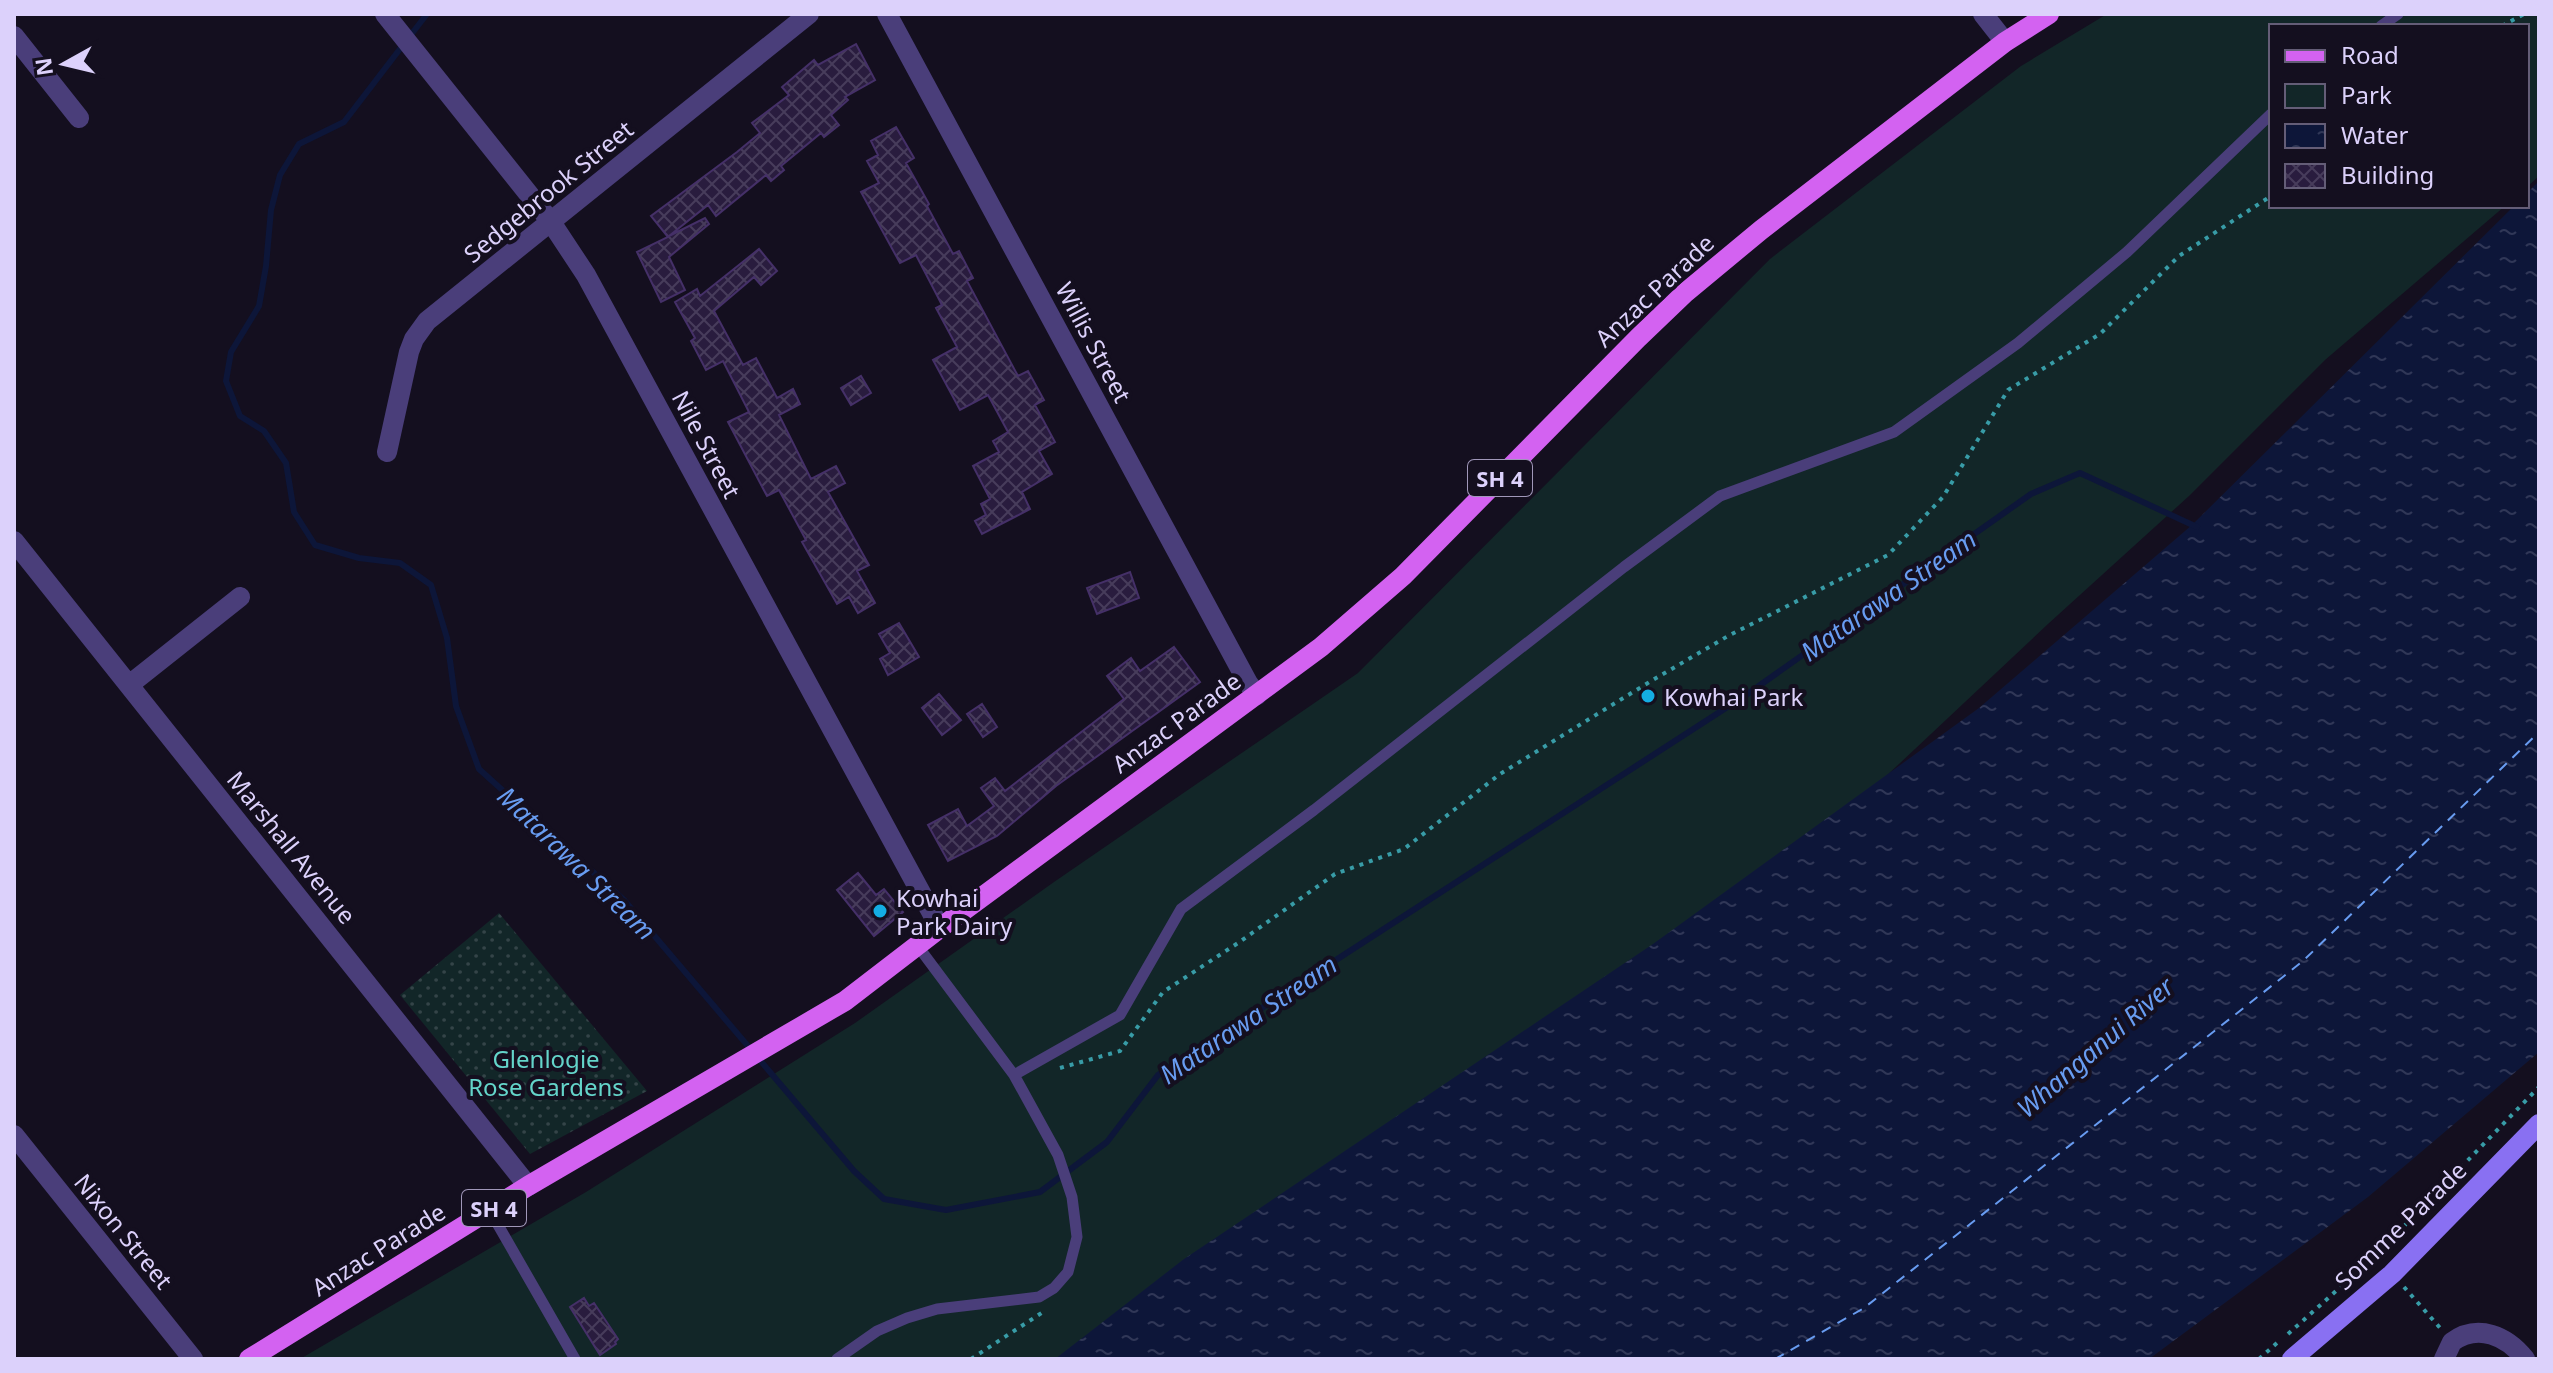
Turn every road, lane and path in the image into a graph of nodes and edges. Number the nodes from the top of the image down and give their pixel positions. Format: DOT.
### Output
graph roads {
  1 [pos="385,14"];
  2 [pos="809,14"];
  3 [pos="887,14"];
  4 [pos="1983,14"];
  5 [pos="2049,14"];
  6 [pos="2524,14"];
  7 [pos="2506,24"];
  8 [pos="14,36"];
  9 [pos="2005,42"];
  10 [pos="2269,116"];
  11 [pos="79,118"];
  12 [pos="2269,197"];
  13 [pos="551,222"];
  14 [pos="387,452"];
  15 [pos="14,541"];
  16 [pos="240,597"];
  17 [pos="129,685"];
  18 [pos="1257,695"];
  19 [pos="940,928"];
  20 [pos="917,945"];
  21 [pos="1055,1069"];
  22 [pos="1014,1075"];
  23 [pos="2539,1087"];
  24 [pos="2539,1124"];
  25 [pos="14,1135"];
  26 [pos="528,1186"];
  27 [pos="490,1211"];
  28 [pos="2392,1274"];
  29 [pos="2448,1350"];
  30 [pos="193,1359"];
  31 [pos="249,1359"];
  32 [pos="575,1359"];
  33 [pos="837,1359"];
  34 [pos="2259,1359"];
  35 [pos="2292,1359"];
  36 [pos="2525,1359"];
  1 -- 13 [label="street, Nile Street"];
  2 -- 13 [label="street, Sedgebrook Street"];
  3 -- 18 [label="street, Willis Street"];
  4 -- 9 [label="street"];
  5 -- 9 [label="main road, Anzac Parade / SH 4"];
  6 -- 7 [label="path"];
  8 -- 11 [label="street"];
  9 -- 18 [label="main road, Anzac Parade / SH 4"];
  10 -- 22 [label="lane"];
  12 -- 21 [label="path"];
  13 -- 14 [label="street, Sedgebrook Street"];
  13 -- 19 [label="street, Nile Street"];
  15 -- 17 [label="street, Marshall Avenue"];
  16 -- 17 [label="street"];
  17 -- 26 [label="street, Marshall Avenue"];
  18 -- 19 [label="main road, Anzac Parade / SH 4"];
  19 -- 20 [label="main road, Anzac Parade / SH 4"];
  20 -- 22 [label="lane"];
  20 -- 26 [label="main road, Anzac Parade / SH 4"];
  22 -- 33 [label="lane"];
  23 -- 34 [label="path"];
  24 -- 28 [label="main road, Somme Parade"];
  25 -- 30 [label="street, Nixon Street"];
  26 -- 27 [label="main road, Anzac Parade / SH 4"];
  27 -- 31 [label="main road, Anzac Parade / SH 4"];
  27 -- 32 [label="lane"];
  28 -- 29 [label="path"];
  28 -- 35 [label="main road, Somme Parade"];
  29 -- 36 [label="street"];
}
